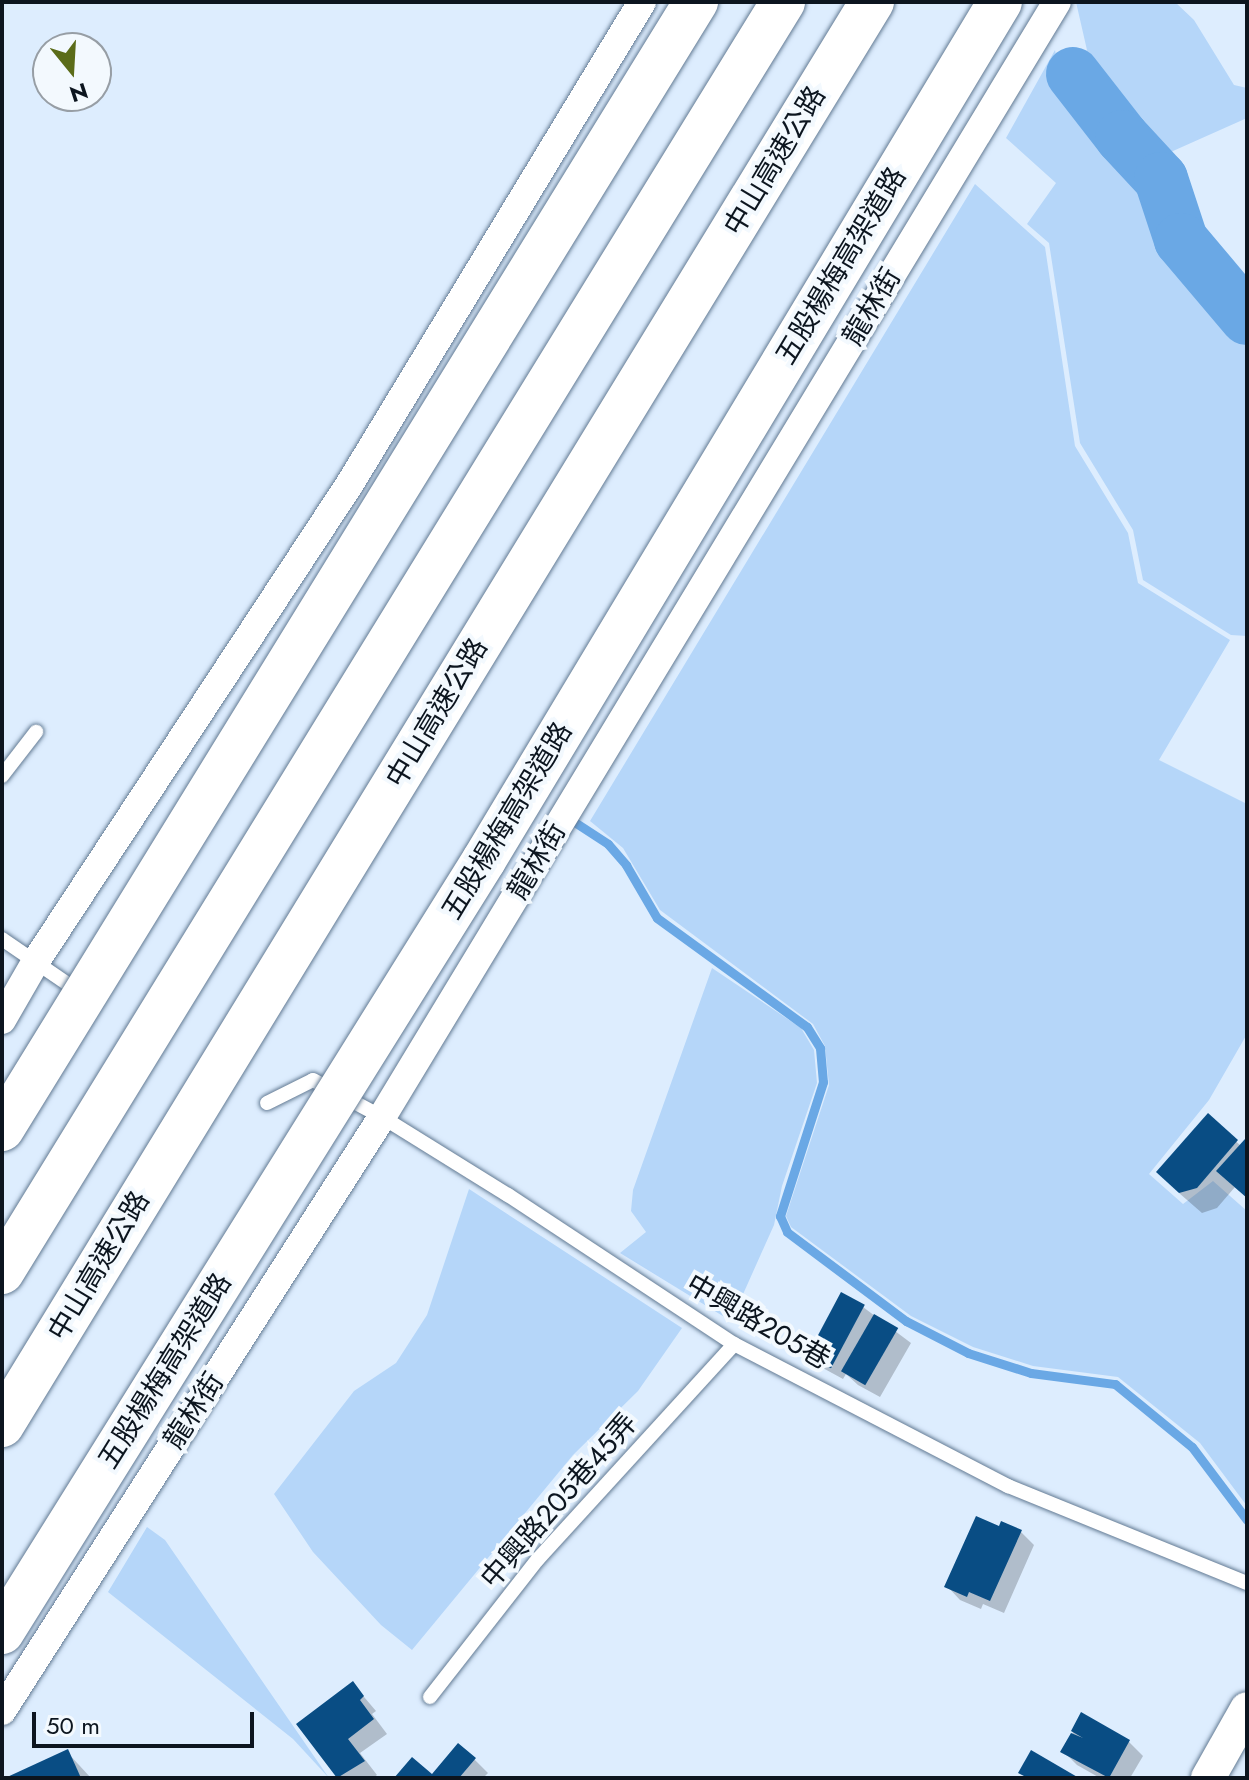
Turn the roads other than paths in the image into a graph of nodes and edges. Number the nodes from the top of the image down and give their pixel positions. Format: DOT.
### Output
graph roads {
  1 [pos="642,2"];
  2 [pos="696,2"];
  3 [pos="783,2"];
  4 [pos="872,2"];
  5 [pos="1000,2"];
  6 [pos="1057,2"];
  7 [pos="36,732"];
  8 [pos="2,776"];
  9 [pos="2,939"];
  10 [pos="36,961"];
  11 [pos="101,1007"];
  12 [pos="2,1020"];
  13 [pos="267,1103"];
  14 [pos="382,1117"];
  15 [pos="2,1129"];
  16 [pos="2,1272"];
  17 [pos="734,1344"];
  18 [pos="2,1425"];
  19 [pos="1247,1583"];
  20 [pos="2,1632"];
  21 [pos="430,1697"];
  22 [pos="1247,1709"];
  23 [pos="2,1711"];
  24 [pos="1208,1778"];
  1 -- 10 [label="street"];
  2 -- 15 [label="highway, bridge"];
  3 -- 16 [label="highway"];
  4 -- 18 [label="highway, 中山高速公路"];
  5 -- 20 [label="highway, 五股楊梅高架道路, bridge"];
  6 -- 14 [label="street, 龍林街"];
  7 -- 8 [label="lane"];
  9 -- 10 [label="lane"];
  10 -- 11 [label="lane"];
  10 -- 12 [label="street"];
  13 -- 14 [label="lane, 中興路205巷"];
  14 -- 17 [label="lane, 中興路205巷"];
  14 -- 23 [label="street, 龍林街"];
  17 -- 19 [label="lane, 中興路205巷"];
  17 -- 21 [label="lane, 中興路205巷45弄"];
  22 -- 24 [label="street"];
}
